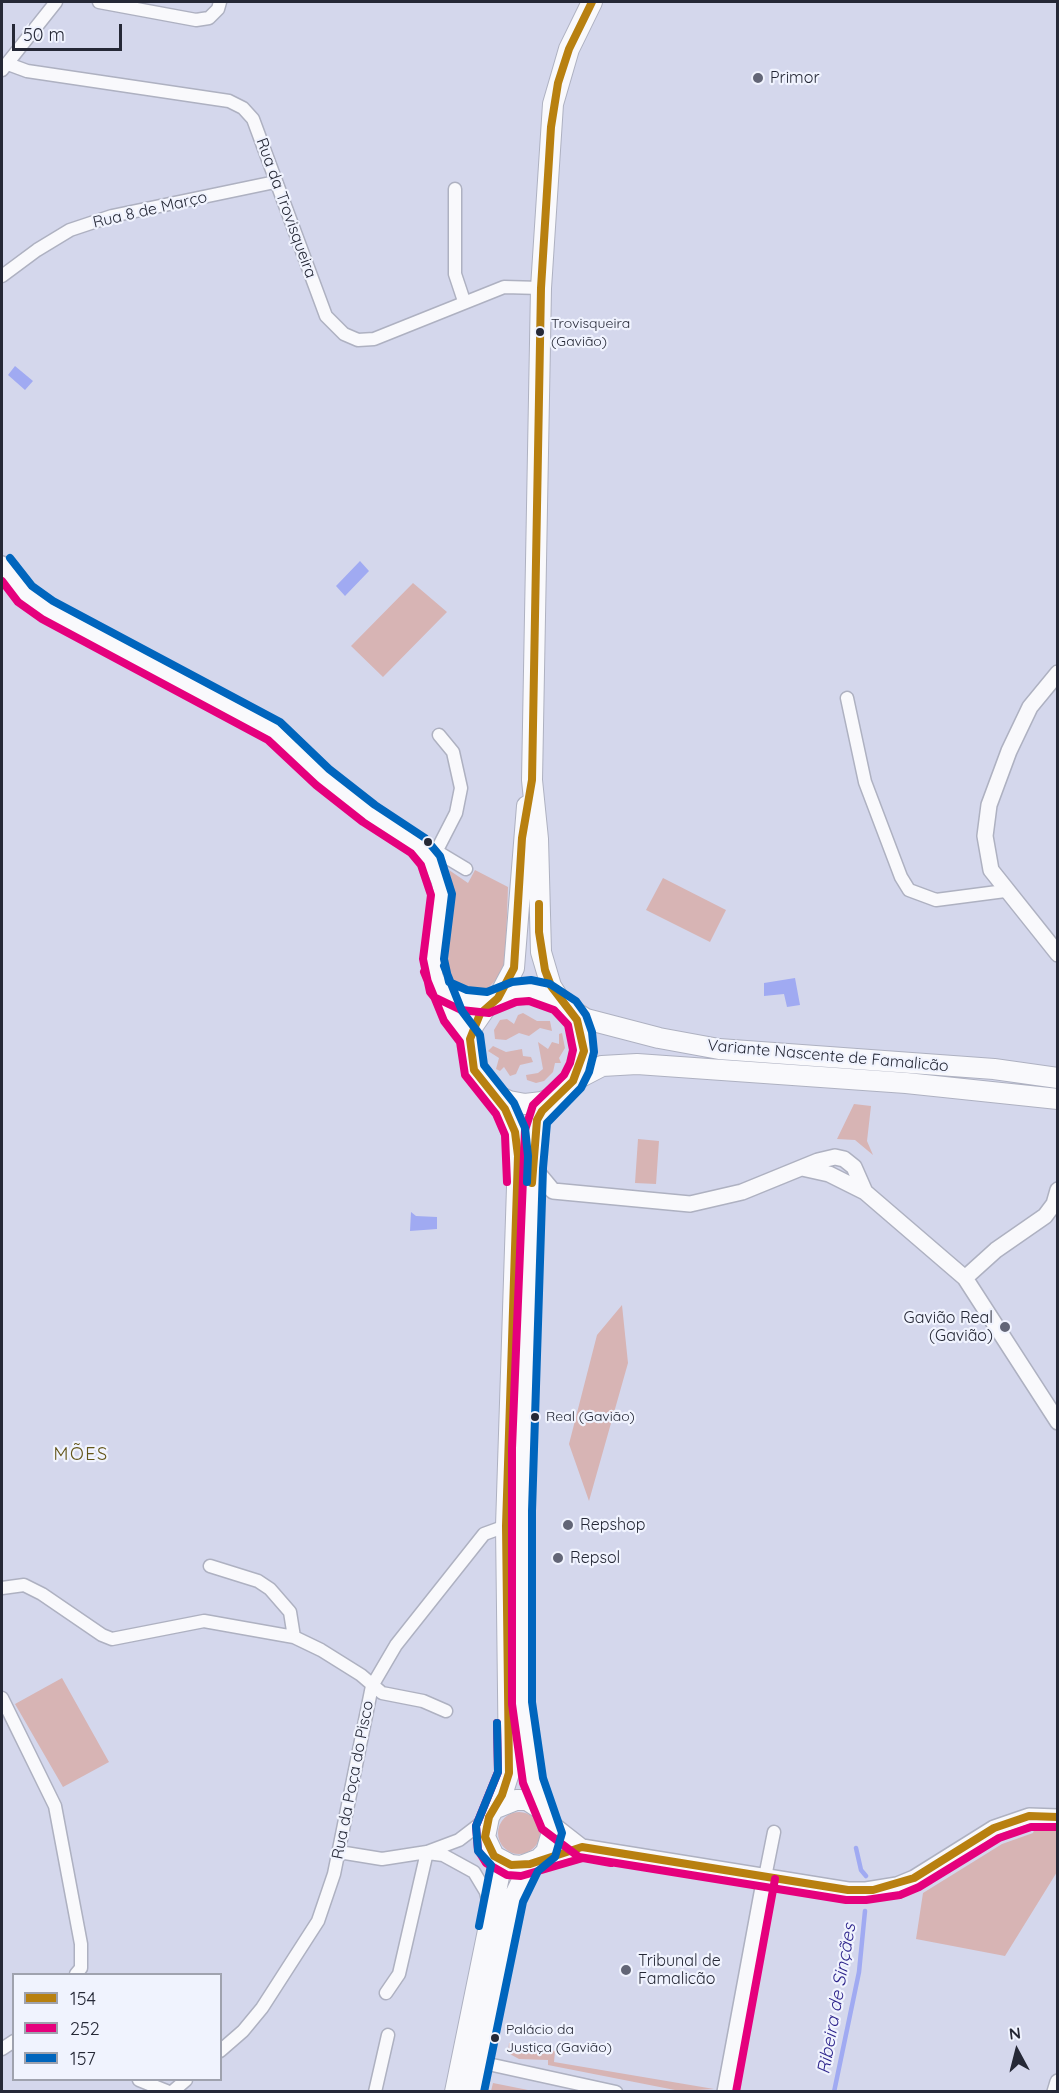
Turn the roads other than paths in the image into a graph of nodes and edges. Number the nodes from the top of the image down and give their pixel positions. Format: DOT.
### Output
graph roads {
  1 [pos="56,2"];
  2 [pos="99,2"];
  3 [pos="220,2"];
  4 [pos="592,2"];
  5 [pos="4,67"];
  6 [pos="275,182"];
  7 [pos="455,189"];
  8 [pos="2,276"];
  9 [pos="542,288"];
  10 [pos="464,301"];
  11 [pos="2,564"];
  12 [pos="1058,673"];
  13 [pos="847,698"];
  14 [pos="439,735"];
  15 [pos="532,780"];
  16 [pos="434,855"];
  17 [pos="466,869"];
  18 [pos="1005,891"];
  19 [pos="1058,954"];
  20 [pos="440,989"];
  21 [pos="494,1001"];
  22 [pos="565,1005"];
  23 [pos="470,1039"];
  24 [pos="1058,1078"];
  25 [pos="573,1081"];
  26 [pos="494,1094"];
  27 [pos="557,1095"];
  28 [pos="1058,1099"];
  29 [pos="835,1157"];
  30 [pos="533,1167"];
  31 [pos="802,1168"];
  32 [pos="829,1174"];
  33 [pos="1058,1190"];
  34 [pos="553,1191"];
  35 [pos="865,1191"];
  36 [pos="531,1211"];
  37 [pos="965,1278"];
  38 [pos="1058,1422"];
  39 [pos="506,1526"];
  40 [pos="210,1566"];
  41 [pos="2,1588"];
  42 [pos="294,1637"];
  43 [pos="372,1686"];
  44 [pos="2,1698"];
  45 [pos="446,1711"];
  46 [pos="493,1813"];
  47 [pos="548,1817"];
  48 [pos="1058,1817"];
  49 [pos="774,1832"];
  50 [pos="582,1847"];
  51 [pos="339,1852"];
  52 [pos="427,1852"];
  53 [pos="502,1862"];
  54 [pos="535,1862"];
  55 [pos="765,1877"];
  56 [pos="492,1914"];
  57 [pos="77,1973"];
  58 [pos="386,1993"];
  59 [pos="388,2035"];
  60 [pos="222,2049"];
  61 [pos="479,2062"];
  62 [pos="145,2081"];
  63 [pos="183,2081"];
  64 [pos="1058,2082"];
  65 [pos="170,2091"];
  66 [pos="375,2091"];
  67 [pos="455,2091"];
  68 [pos="473,2091"];
  69 [pos="616,2091"];
  70 [pos="725,2091"];
  71 [pos="1055,2091"];
  1 -- 5 [label="street"];
  2 -- 3 [label="street"];
  4 -- 9 [label="main road"];
  5 -- 6 [label="street, Rua da Trovisqueira"];
  6 -- 8 [label="street, Rua 8 de Março"];
  6 -- 10 [label="street, Rua da Trovisqueira"];
  7 -- 10 [label="street"];
  9 -- 10 [label="street, Rua da Trovisqueira"];
  9 -- 15 [label="main road"];
  11 -- 16 [label="street"];
  12 -- 18 [label="street"];
  13 -- 18 [label="street"];
  14 -- 16 [label="street"];
  15 -- 21 [label="main road"];
  15 -- 22 [label="main road"];
  16 -- 17 [label="street"];
  16 -- 20 [label="street"];
  18 -- 19 [label="street"];
  20 -- 21 [label="street"];
  20 -- 23 [label="street"];
  21 -- 22 [label="main road"];
  21 -- 23 [label="main road"];
  22 -- 24 [label="main road, Variante Nascente de Famalicão"];
  22 -- 25 [label="main road"];
  23 -- 26 [label="main road"];
  25 -- 27 [label="main road"];
  25 -- 28 [label="main road, Variante Nascente de Famalicão"];
  26 -- 27 [label="main road"];
  26 -- 39 [label="main road"];
  27 -- 30 [label="main road"];
  29 -- 31 [label="street"];
  29 -- 32 [label="street"];
  29 -- 35 [label="street"];
  30 -- 34 [label="street"];
  30 -- 36 [label="main road"];
  31 -- 32 [label="street"];
  31 -- 34 [label="street"];
  32 -- 35 [label="street"];
  33 -- 37 [label="street"];
  34 -- 36 [label="street"];
  35 -- 37 [label="street"];
  36 -- 47 [label="main road"];
  37 -- 38 [label="street"];
  39 -- 43 [label="street, Rua da Poça do Pisco"];
  39 -- 46 [label="main road"];
  40 -- 42 [label="street"];
  41 -- 42 [label="street"];
  42 -- 43 [label="street"];
  43 -- 45 [label="street"];
  43 -- 51 [label="street, Rua da Poça do Pisco"];
  44 -- 57 [label="street"];
  46 -- 47 [label="main road"];
  46 -- 52 [label="street"];
  46 -- 53 [label="main road"];
  47 -- 50 [label="street"];
  47 -- 54 [label="main road"];
  48 -- 55 [label="street"];
  49 -- 55 [label="street"];
  50 -- 54 [label="street"];
  50 -- 55 [label="street"];
  51 -- 52 [label="street"];
  51 -- 60 [label="street, Rua da Poça do Pisco"];
  52 -- 56 [label="street"];
  52 -- 58 [label="street"];
  53 -- 54 [label="main road"];
  53 -- 56 [label="main road"];
  54 -- 61 [label="main road"];
  55 -- 70 [label="street"];
  56 -- 67 [label="main road"];
  59 -- 66 [label="street"];
  61 -- 68 [label="main road"];
  61 -- 69 [label="street"];
  62 -- 65 [label="street"];
  63 -- 65 [label="street"];
  64 -- 71 [label="street"];
}
